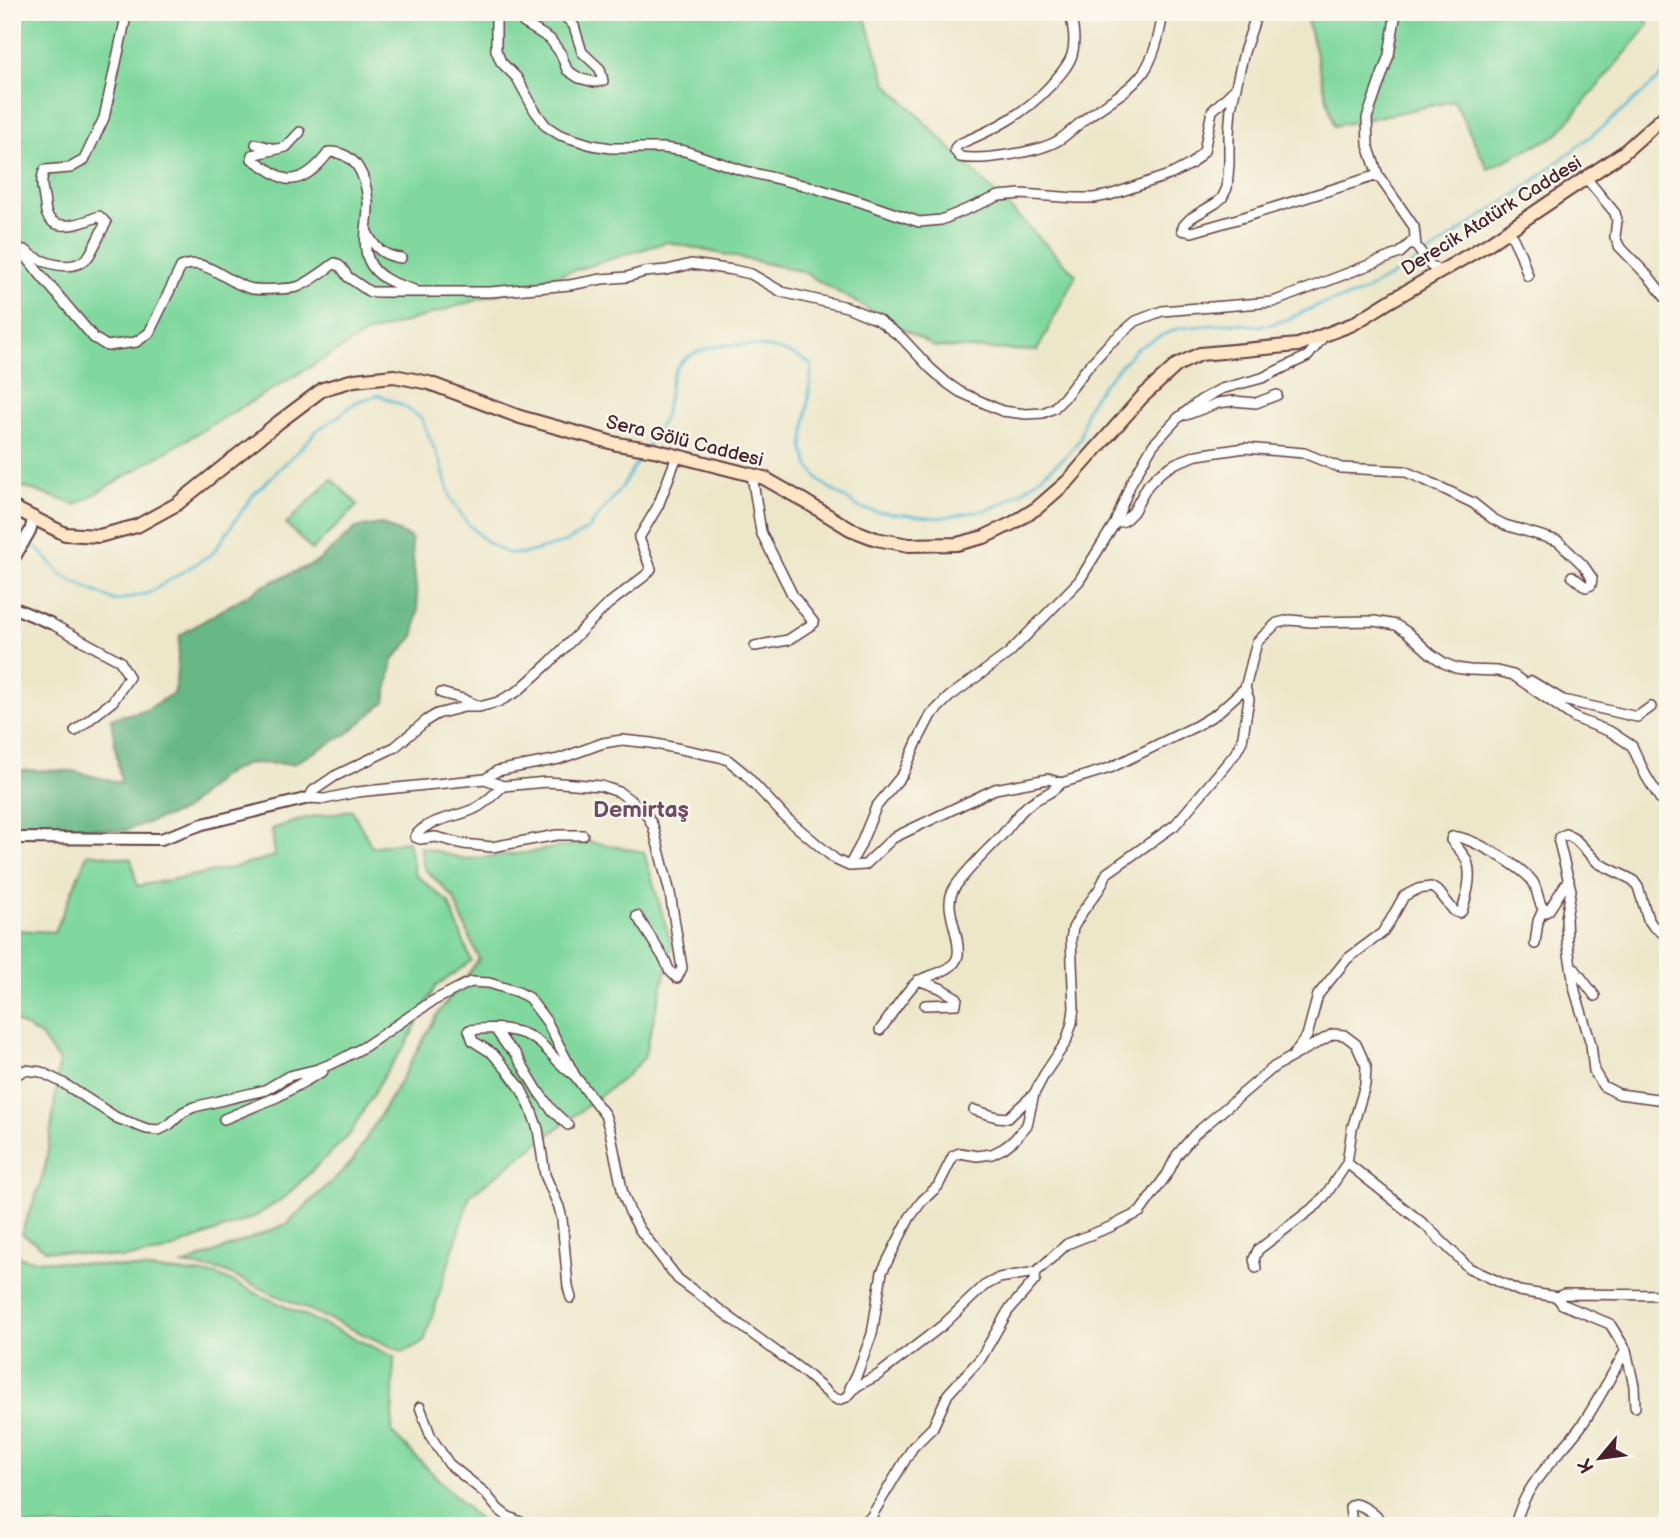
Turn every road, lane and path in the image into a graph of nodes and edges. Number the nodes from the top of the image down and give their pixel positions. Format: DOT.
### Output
graph roads {
  1 [pos="127,12"];
  2 [pos="496,12"];
  3 [pos="516,12"];
  4 [pos="561,12"];
  5 [pos="1070,12"];
  6 [pos="1163,12"];
  7 [pos="1251,12"];
  8 [pos="1396,12"];
  9 [pos="1236,88"];
  10 [pos="1668,113"];
  11 [pos="300,132"];
  12 [pos="256,144"];
  13 [pos="277,149"];
  14 [pos="1378,175"];
  15 [pos="1586,178"];
  16 [pos="367,230"];
  17 [pos="1509,230"];
  18 [pos="13,239"];
  19 [pos="1416,243"];
  20 [pos="401,258"];
  21 [pos="1435,269"];
  22 [pos="1528,276"];
  23 [pos="419,292"];
  24 [pos="1668,301"];
  25 [pos="1324,336"];
  26 [pos="1278,395"];
  27 [pos="1178,418"];
  28 [pos="677,456"];
  29 [pos="752,475"];
  30 [pos="12,507"];
  31 [pos="34,517"];
  32 [pos="1115,523"];
  33 [pos="13,561"];
  34 [pos="1572,576"];
  35 [pos="12,607"];
  36 [pos="50,623"];
  37 [pos="755,646"];
  38 [pos="1497,671"];
  39 [pos="1245,688"];
  40 [pos="441,693"];
  41 [pos="479,707"];
  42 [pos="1651,707"];
  43 [pos="75,731"];
  44 [pos="485,779"];
  45 [pos="1061,783"];
  46 [pos="503,786"];
  47 [pos="309,797"];
  48 [pos="1668,807"];
  49 [pos="583,835"];
  50 [pos="12,838"];
  51 [pos="849,866"];
  52 [pos="1569,879"];
  53 [pos="1543,910"];
  54 [pos="636,916"];
  55 [pos="1668,937"];
  56 [pos="1535,944"];
  57 [pos="1571,964"];
  58 [pos="918,981"];
  59 [pos="1595,996"];
  60 [pos="925,1005"];
  61 [pos="495,1028"];
  62 [pos="880,1030"];
  63 [pos="1290,1058"];
  64 [pos="336,1062"];
  65 [pos="575,1076"];
  66 [pos="12,1077"];
  67 [pos="1034,1094"];
  68 [pos="1668,1096"];
  69 [pos="974,1110"];
  70 [pos="224,1119"];
  71 [pos="568,1125"];
  72 [pos="1347,1163"];
  73 [pos="1256,1268"];
  74 [pos="1036,1272"];
  75 [pos="1668,1295"];
  76 [pos="1557,1297"];
  77 [pos="571,1298"];
  78 [pos="1626,1350"];
  79 [pos="846,1396"];
  80 [pos="419,1406"];
  81 [pos="1635,1406"];
  82 [pos="529,1526"];
  83 [pos="852,1526"];
  84 [pos="1352,1526"];
  85 [pos="1385,1526"];
  86 [pos="1515,1526"];
  1 -- 18 [label="street"];
  2 -- 9 [label="street"];
  3 -- 4 [label="street"];
  5 -- 6 [label="street"];
  7 -- 9 [label="street"];
  8 -- 14 [label="street"];
  9 -- 14 [label="street"];
  10 -- 15 [label="main road, Derecik Atatürk Caddesi"];
  11 -- 13 [label="street"];
  12 -- 13 [label="street"];
  13 -- 16 [label="street"];
  14 -- 19 [label="street"];
  15 -- 17 [label="main road, Derecik Atatürk Caddesi"];
  15 -- 24 [label="street"];
  16 -- 20 [label="street"];
  16 -- 23 [label="street"];
  17 -- 21 [label="main road, Derecik Atatürk Caddesi"];
  17 -- 22 [label="street"];
  18 -- 23 [label="street"];
  19 -- 21 [label="street"];
  19 -- 23 [label="street"];
  21 -- 25 [label="main road, Derecik Atatürk Caddesi"];
  25 -- 27 [label="street"];
  25 -- 29 [label="main road, Sera Gölü Caddesi"];
  26 -- 27 [label="street"];
  27 -- 32 [label="street"];
  28 -- 29 [label="main road, Sera Gölü Caddesi"];
  28 -- 31 [label="main road, Sera Gölü Caddesi"];
  28 -- 41 [label="street"];
  29 -- 37 [label="street"];
  30 -- 31 [label="main road, Sera Gölü Caddesi"];
  31 -- 33 [label="street"];
  32 -- 34 [label="street"];
  32 -- 51 [label="street"];
  35 -- 36 [label="street"];
  36 -- 43 [label="street"];
  38 -- 39 [label="street"];
  38 -- 42 [label="street"];
  38 -- 48 [label="street"];
  39 -- 45 [label="street"];
  39 -- 67 [label="street"];
  40 -- 41 [label="street"];
  41 -- 47 [label="street"];
  44 -- 46 [label="street"];
  44 -- 47 [label="street"];
  44 -- 51 [label="street"];
  45 -- 51 [label="street"];
  45 -- 58 [label="street"];
  46 -- 49 [label="street"];
  46 -- 54 [label="street"];
  47 -- 50 [label="street"];
  52 -- 53 [label="street"];
  52 -- 55 [label="street"];
  52 -- 57 [label="street"];
  53 -- 56 [label="street"];
  53 -- 63 [label="street"];
  57 -- 59 [label="street"];
  57 -- 68 [label="street"];
  58 -- 60 [label="street"];
  58 -- 62 [label="street"];
  61 -- 65 [label="street"];
  61 -- 71 [label="street"];
  61 -- 77 [label="street"];
  63 -- 72 [label="street"];
  63 -- 74 [label="street"];
  64 -- 65 [label="street"];
  64 -- 66 [label="street"];
  64 -- 70 [label="street"];
  65 -- 79 [label="street"];
  67 -- 69 [label="street"];
  67 -- 79 [label="street"];
  72 -- 73 [label="street"];
  72 -- 76 [label="street"];
  74 -- 79 [label="street"];
  74 -- 83 [label="street"];
  75 -- 76 [label="street"];
  76 -- 78 [label="street"];
  78 -- 81 [label="street"];
  78 -- 86 [label="street"];
  80 -- 82 [label="street"];
  84 -- 85 [label="street"];
}
